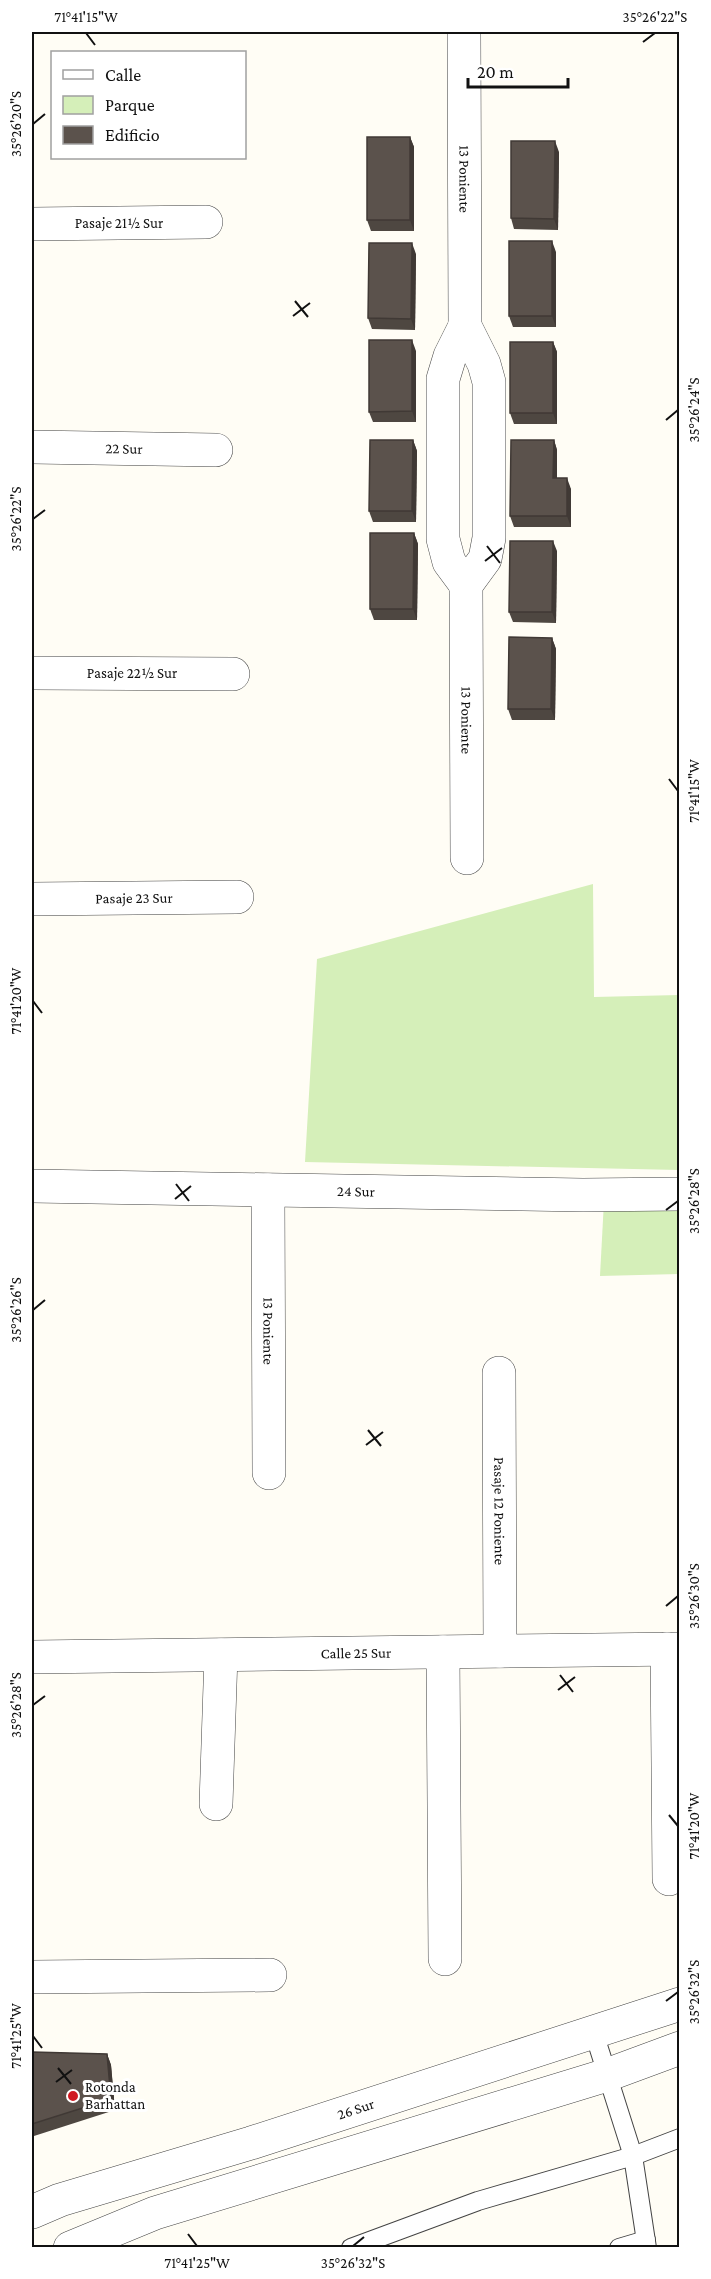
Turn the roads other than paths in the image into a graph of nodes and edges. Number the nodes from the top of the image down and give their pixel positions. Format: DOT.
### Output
graph roads {
  1 [pos="465,32"];
  2 [pos="206,222"];
  3 [pos="32,224"];
  4 [pos="465,326"];
  5 [pos="32,447"];
  6 [pos="216,450"];
  7 [pos="466,585"];
  8 [pos="32,673"];
  9 [pos="233,674"];
  10 [pos="467,858"];
  11 [pos="237,897"];
  12 [pos="32,899"];
  13 [pos="32,1186"];
  14 [pos="268,1190"];
  15 [pos="680,1194"];
  16 [pos="499,1373"];
  17 [pos="269,1473"];
  18 [pos="673,1649"];
  19 [pos="500,1650"];
  20 [pos="443,1652"];
  21 [pos="221,1655"];
  22 [pos="32,1657"];
  23 [pos="216,1804"];
  24 [pos="669,1879"];
  25 [pos="445,1959"];
  26 [pos="270,1975"];
  27 [pos="32,1977"];
  28 [pos="680,2004"];
  29 [pos="594,2033"];
  30 [pos="680,2048"];
  31 [pos="607,2075"];
  32 [pos="680,2138"];
  33 [pos="633,2156"];
  34 [pos="32,2213"];
  35 [pos="372,2244"];
  36 [pos="646,2244"];
  37 [pos="54,2247"];
  38 [pos="70,2247"];
  39 [pos="351,2247"];
  40 [pos="620,2247"];
  1 -- 4 [label="street, 13 Poniente"];
  2 -- 3 [label="street, Pasaje 21½ Sur"];
  4 -- 7 [label="street, 13 Poniente"];
  4 -- 7 [label="street, 13 Poniente"];
  5 -- 6 [label="street, 22 Sur"];
  7 -- 10 [label="street, 13 Poniente"];
  8 -- 9 [label="street, Pasaje 22½ Sur"];
  11 -- 12 [label="street, Pasaje 23 Sur"];
  13 -- 14 [label="street, 24 Sur"];
  14 -- 15 [label="street, 24 Sur"];
  14 -- 17 [label="street, 13 Poniente"];
  16 -- 19 [label="street, Pasaje 12 Poniente"];
  18 -- 19 [label="street, Calle 25 Sur"];
  18 -- 24 [label="street"];
  19 -- 20 [label="street, Calle 25 Sur"];
  20 -- 21 [label="street, Calle 25 Sur"];
  20 -- 25 [label="street"];
  21 -- 22 [label="street, Calle 25 Sur"];
  21 -- 23 [label="street"];
  26 -- 27 [label="street"];
  28 -- 29 [label="street, 26 Sur"];
  29 -- 31 [label="lane"];
  29 -- 34 [label="street, 26 Sur"];
  30 -- 31 [label="street"];
  31 -- 33 [label="lane"];
  31 -- 38 [label="street"];
  32 -- 33 [label="lane"];
  33 -- 35 [label="lane"];
  33 -- 36 [label="lane"];
  34 -- 37 [label="street"];
  35 -- 39 [label="lane"];
  36 -- 40 [label="lane"];
}
